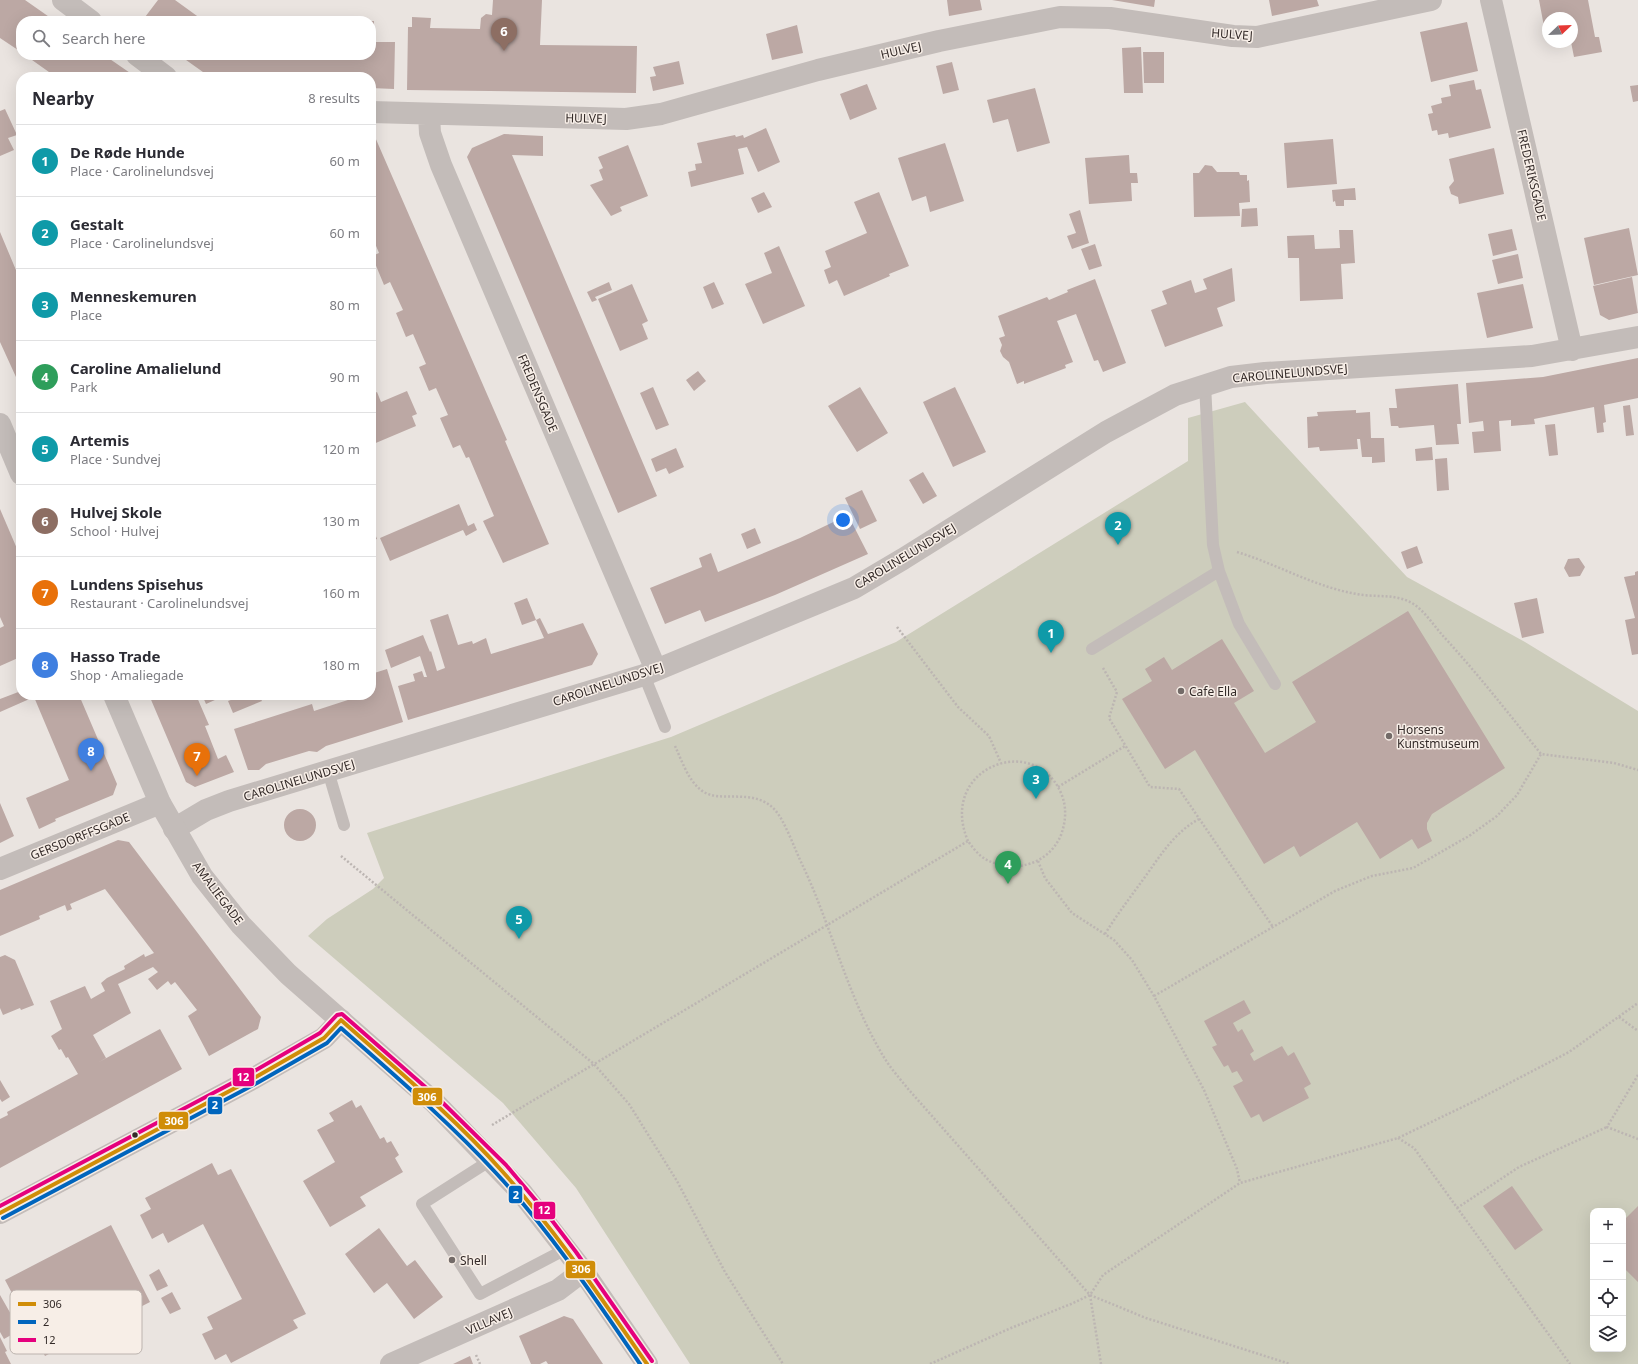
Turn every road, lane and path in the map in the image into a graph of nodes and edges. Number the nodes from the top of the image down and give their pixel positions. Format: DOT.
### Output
graph roads {
  1 [pos="63,0"];
  2 [pos="1431,0"];
  3 [pos="1491,0"];
  4 [pos="84,16"];
  5 [pos="144,60"];
  6 [pos="159,72"];
  7 [pos="376,112"];
  8 [pos="429,115"];
  9 [pos="1638,337"];
  10 [pos="1572,350"];
  11 [pos="1205,384"];
  12 [pos="0,424"];
  13 [pos="16,462"];
  14 [pos="1213,545"];
  15 [pos="1219,571"];
  16 [pos="897,627"];
  17 [pos="1092,649"];
  18 [pos="650,672"];
  19 [pos="1275,684"];
  20 [pos="116,700"];
  21 [pos="665,727"];
  22 [pos="1125,746"];
  23 [pos="1541,754"];
  24 [pos="1001,763"];
  25 [pos="1638,770"];
  26 [pos="328,771"];
  27 [pos="1058,788"];
  28 [pos="160,803"];
  29 [pos="1199,819"];
  30 [pos="344,825"];
  31 [pos="174,829"];
  32 [pos="968,841"];
  33 [pos="341,856"];
  34 [pos="1038,861"];
  35 [pos="0,869"];
  36 [pos="827,924"];
  37 [pos="1273,927"];
  38 [pos="1105,934"];
  39 [pos="1154,996"];
  40 [pos="1638,1003"];
  41 [pos="1619,1017"];
  42 [pos="341,1020"];
  43 [pos="1638,1031"];
  44 [pos="594,1064"];
  45 [pos="1638,1075"];
  46 [pos="1607,1127"];
  47 [pos="470,1138"];
  48 [pos="1398,1138"];
  49 [pos="1638,1139"];
  50 [pos="491,1160"];
  51 [pos="1240,1183"];
  52 [pos="1457,1208"];
  53 [pos="0,1213"];
  54 [pos="566,1249"];
  55 [pos="583,1271"];
  56 [pos="1090,1295"];
  57 [pos="391,1364"];
  58 [pos="647,1364"];
  59 [pos="783,1364"];
  60 [pos="930,1364"];
  61 [pos="1101,1364"];
  62 [pos="1290,1364"];
  63 [pos="1570,1364"];
  1 -- 4 [label="street"];
  2 -- 8 [label="street, HULVEJ"];
  3 -- 10 [label="street, FREDERIKSGADE"];
  5 -- 6 [label="street"];
  7 -- 8 [label="street, HULVEJ"];
  8 -- 18 [label="street, FREDENSGADE"];
  9 -- 10 [label="street, CAROLINELUNDSVEJ"];
  10 -- 11 [label="street, CAROLINELUNDSVEJ"];
  11 -- 14 [label="lane"];
  11 -- 18 [label="street, CAROLINELUNDSVEJ"];
  12 -- 13 [label="street"];
  14 -- 15 [label="lane"];
  14 -- 23 [label="path"];
  15 -- 17 [label="lane"];
  15 -- 19 [label="lane"];
  16 -- 24 [label="path"];
  17 -- 22 [label="path"];
  18 -- 21 [label="lane"];
  18 -- 26 [label="street, CAROLINELUNDSVEJ"];
  20 -- 28 [label="street, AMALIEGADE"];
  21 -- 36 [label="path"];
  22 -- 27 [label="path"];
  22 -- 29 [label="path"];
  23 -- 25 [label="path"];
  23 -- 37 [label="path"];
  24 -- 27 [label="path"];
  24 -- 32 [label="path"];
  26 -- 30 [label="lane"];
  26 -- 31 [label="street, CAROLINELUNDSVEJ"];
  27 -- 34 [label="path"];
  28 -- 31 [label="street, AMALIEGADE"];
  28 -- 35 [label="street, GERSDORFFSGADE"];
  29 -- 37 [label="path"];
  29 -- 38 [label="path"];
  31 -- 42 [label="street, AMALIEGADE"];
  32 -- 34 [label="path"];
  32 -- 36 [label="path"];
  33 -- 44 [label="path"];
  34 -- 38 [label="path"];
  36 -- 44 [label="path"];
  36 -- 56 [label="path"];
  37 -- 39 [label="path"];
  38 -- 39 [label="path"];
  39 -- 51 [label="path"];
  40 -- 41 [label="path"];
  41 -- 43 [label="path"];
  41 -- 48 [label="path"];
  42 -- 47 [label="street, AMALIEGADE"];
  42 -- 53 [label="street"];
  44 -- 47 [label="path"];
  44 -- 59 [label="path"];
  45 -- 46 [label="path"];
  46 -- 49 [label="path"];
  46 -- 52 [label="path"];
  47 -- 50 [label="street, AMALIEGADE"];
  48 -- 51 [label="path"];
  48 -- 52 [label="path"];
  50 -- 54 [label="street, AMALIEGADE"];
  50 -- 54 [label="lane"];
  51 -- 56 [label="path"];
  52 -- 63 [label="path"];
  54 -- 55 [label="street, AMALIEGADE"];
  55 -- 57 [label="street, VILLAVEJ"];
  55 -- 58 [label="street, AMALIEGADE"];
  56 -- 60 [label="path"];
  56 -- 61 [label="path"];
  56 -- 62 [label="path"];
}
